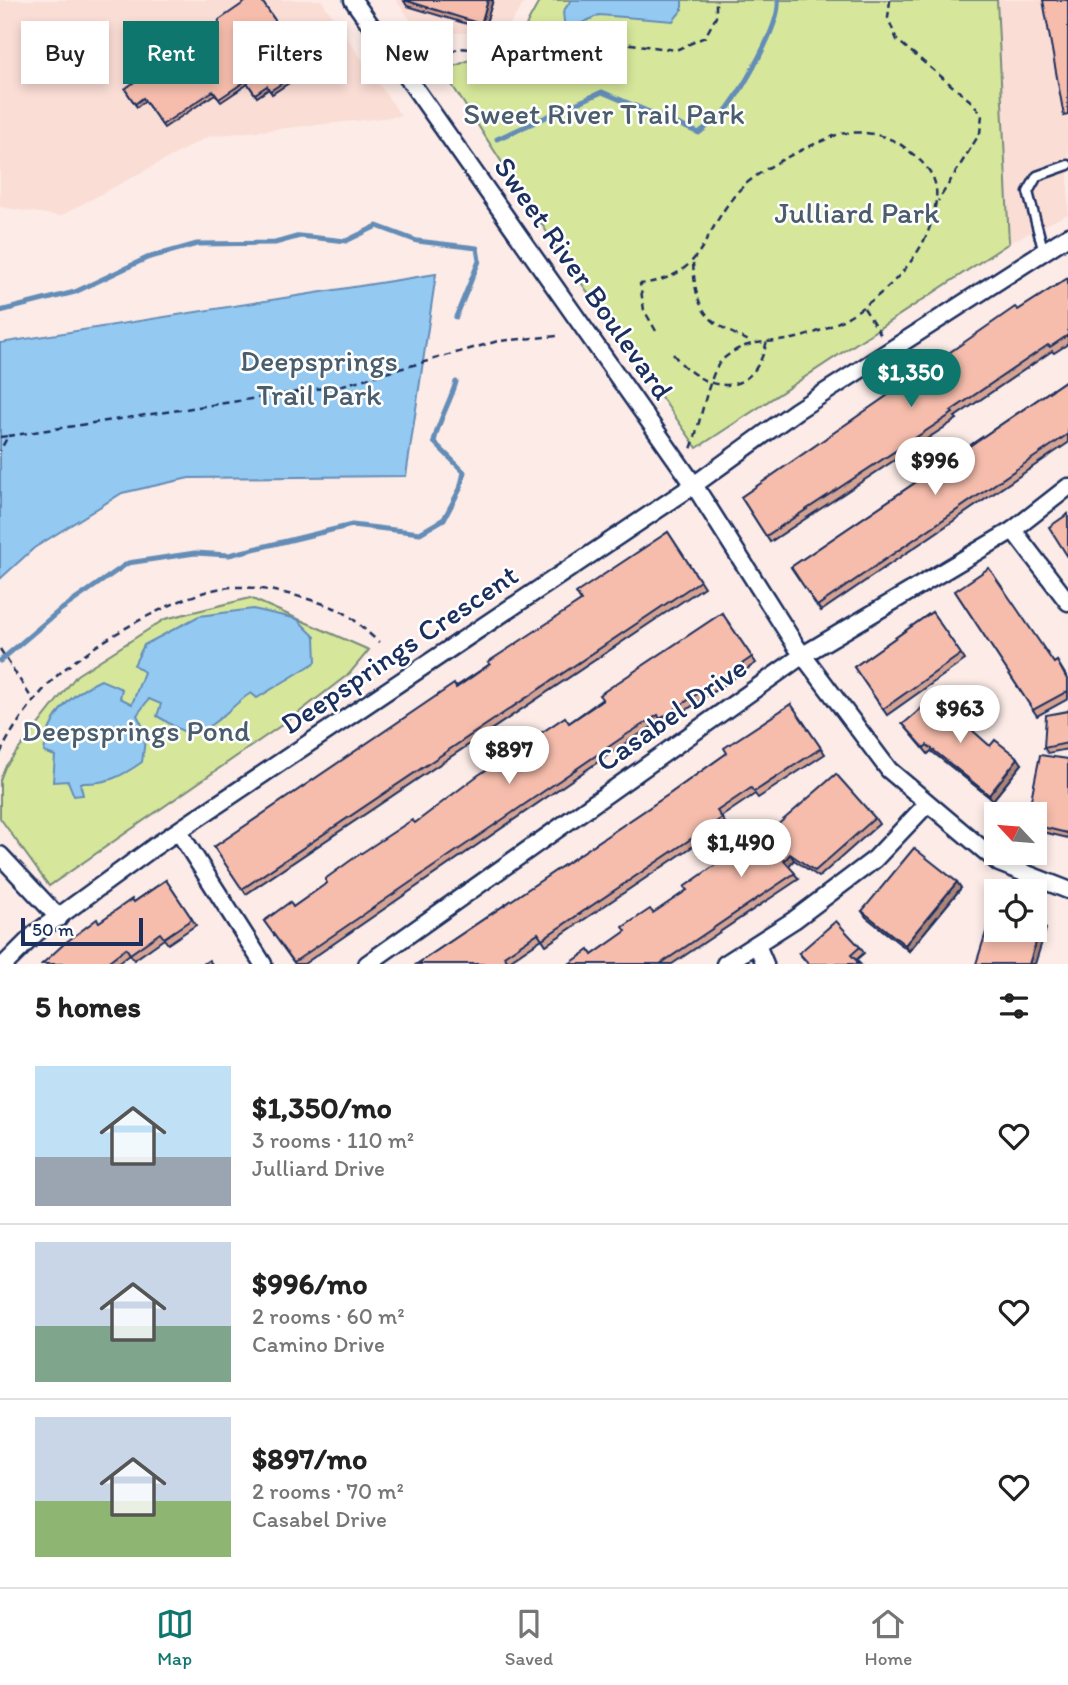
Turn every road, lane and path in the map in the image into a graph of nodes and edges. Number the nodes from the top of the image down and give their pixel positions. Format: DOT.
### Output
graph roads {
  1 [pos="353,0"];
  2 [pos="716,0"];
  3 [pos="890,0"];
  4 [pos="453,51"];
  5 [pos="1068,165"];
  6 [pos="938,201"];
  7 [pos="1068,236"];
  8 [pos="1043,249"];
  9 [pos="693,263"];
  10 [pos="864,308"];
  11 [pos="656,331"];
  12 [pos="558,336"];
  13 [pos="767,340"];
  14 [pos="751,342"];
  15 [pos="890,349"];
  16 [pos="673,354"];
  17 [pos="710,384"];
  18 [pos="8,436"];
  19 [pos="0,437"];
  20 [pos="691,449"];
  21 [pos="0,451"];
  22 [pos="694,485"];
  23 [pos="1068,487"];
  24 [pos="1013,530"];
  25 [pos="1068,602"];
  26 [pos="379,642"];
  27 [pos="0,650"];
  28 [pos="803,655"];
  29 [pos="35,703"];
  30 [pos="0,754"];
  31 [pos="927,804"];
  32 [pos="179,832"];
  33 [pos="0,855"];
  34 [pos="1068,890"];
  35 [pos="59,918"];
  36 [pos="757,945"];
  37 [pos="5,964"];
  38 [pos="263,964"];
  39 [pos="367,964"];
  40 [pos="725,964"];
  41 [pos="765,964"];
  1 -- 22 [label="street, Sweet River Boulevard"];
  2 -- 4 [label="path"];
  3 -- 6 [label="path"];
  5 -- 8 [label="lane"];
  6 -- 9 [label="path"];
  6 -- 10 [label="path"];
  7 -- 8 [label="street, Deepsprings Crescent"];
  8 -- 15 [label="street, Deepsprings Crescent"];
  9 -- 11 [label="path"];
  9 -- 14 [label="path"];
  10 -- 13 [label="path"];
  10 -- 15 [label="path"];
  12 -- 18 [label="path"];
  13 -- 14 [label="path"];
  13 -- 17 [label="path"];
  14 -- 17 [label="path"];
  15 -- 22 [label="street, Deepsprings Crescent"];
  16 -- 17 [label="path"];
  17 -- 20 [label="path"];
  18 -- 19 [label="path"];
  18 -- 21 [label="path"];
  22 -- 28 [label="street, Sweet River Boulevard"];
  22 -- 32 [label="street, Deepsprings Crescent"];
  23 -- 24 [label="street, Casabel Drive"];
  24 -- 25 [label="street"];
  24 -- 28 [label="street, Casabel Drive"];
  26 -- 29 [label="path"];
  27 -- 29 [label="path"];
  28 -- 31 [label="street, Sweet River Boulevard"];
  28 -- 39 [label="street, Casabel Drive"];
  29 -- 30 [label="path"];
  31 -- 34 [label="street, Sweet River Boulevard"];
  31 -- 36 [label="street"];
  32 -- 35 [label="street, Deepsprings Crescent"];
  32 -- 38 [label="street"];
  33 -- 35 [label="street"];
  35 -- 37 [label="street, Deepsprings Crescent"];
  36 -- 40 [label="street"];
  36 -- 41 [label="street"];
}
